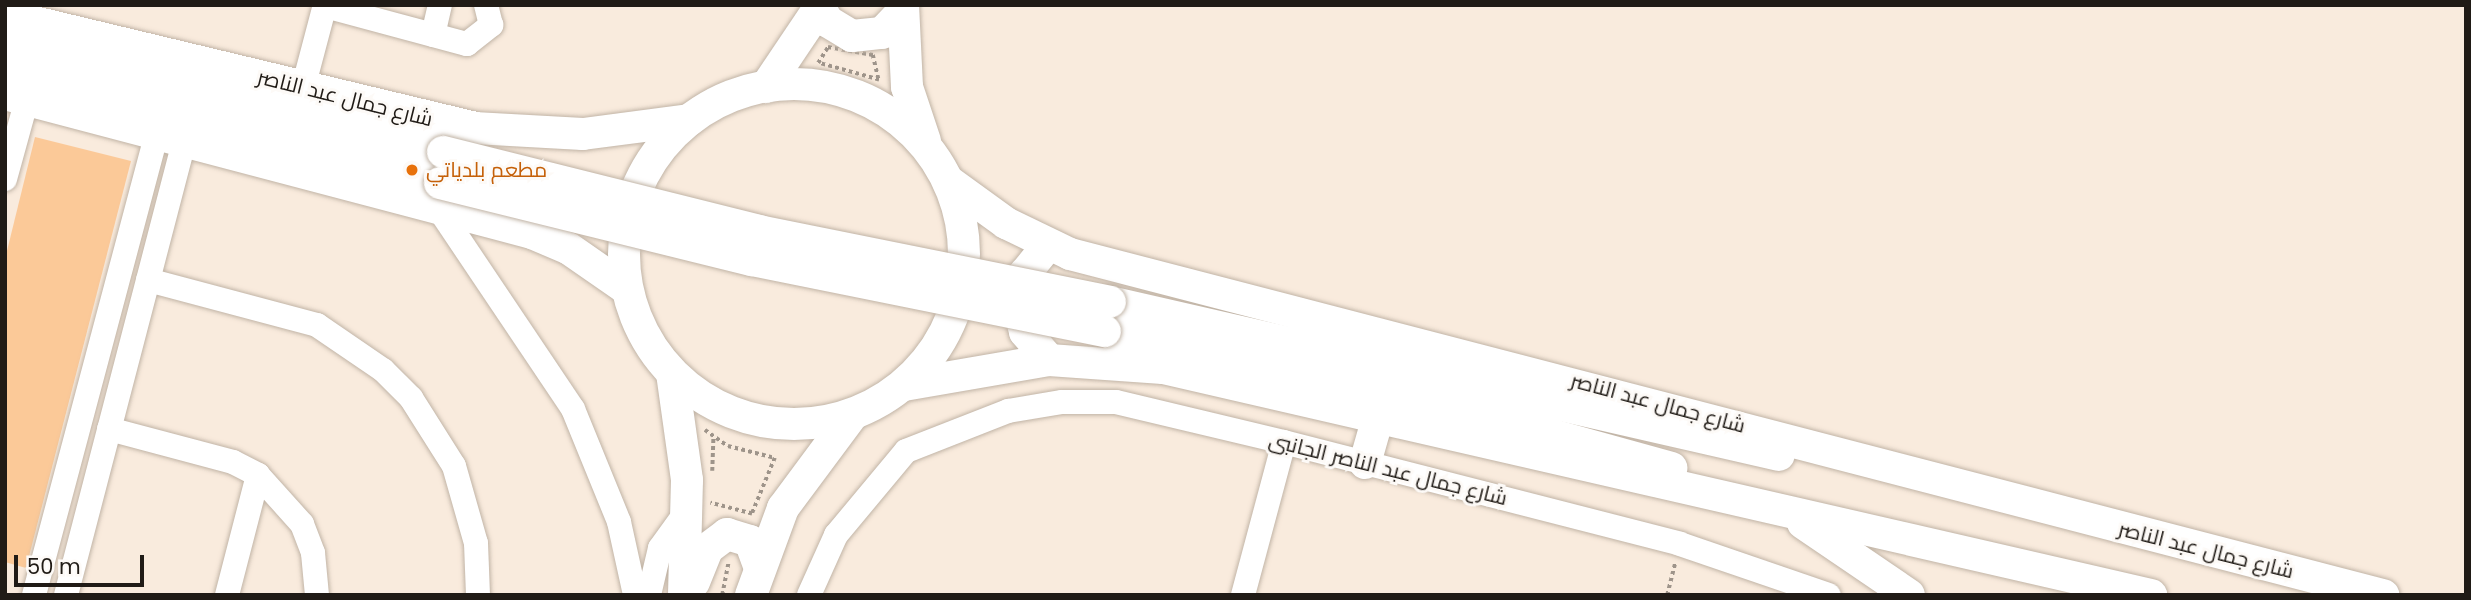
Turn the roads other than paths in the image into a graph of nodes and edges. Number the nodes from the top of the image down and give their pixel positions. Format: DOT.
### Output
graph roads {
  1 [pos="440,5"];
  2 [pos="485,5"];
  3 [pos="325,6"];
  4 [pos="820,6"];
  5 [pos="903,8"];
  6 [pos="373,12"];
  7 [pos="5,15"];
  8 [pos="433,35"];
  9 [pos="5,40"];
  10 [pos="5,69"];
  11 [pos="766,87"];
  12 [pos="303,88"];
  13 [pos="16,96"];
  14 [pos="690,120"];
  15 [pos="546,135"];
  16 [pos="171,137"];
  17 [pos="930,151"];
  18 [pos="5,180"];
  19 [pos="440,181"];
  20 [pos="948,181"];
  21 [pos="547,239"];
  22 [pos="1048,245"];
  23 [pos="148,280"];
  24 [pos="627,289"];
  25 [pos="1108,316"];
  26 [pos="1049,360"];
  27 [pos="672,373"];
  28 [pos="904,385"];
  29 [pos="852,415"];
  30 [pos="1377,421"];
  31 [pos="109,429"];
  32 [pos="1283,442"];
  33 [pos="1365,463"];
  34 [pos="258,475"];
  35 [pos="1977,492"];
  36 [pos="700,500"];
  37 [pos="1787,512"];
  38 [pos="755,580"];
  39 [pos="684,592"];
  40 [pos="34,595"];
  41 [pos="66,595"];
  42 [pos="227,595"];
  43 [pos="317,595"];
  44 [pos="478,595"];
  45 [pos="635,595"];
  46 [pos="649,595"];
  47 [pos="809,595"];
  48 [pos="1244,595"];
  49 [pos="1829,595"];
  50 [pos="1909,595"];
  51 [pos="2151,595"];
  52 [pos="2383,595"];
  1 -- 8 [label="street"];
  2 -- 8 [label="street"];
  3 -- 6 [label="street"];
  3 -- 12 [label="street"];
  4 -- 5 [label="main road"];
  4 -- 11 [label="main road"];
  5 -- 17 [label="main road"];
  6 -- 8 [label="street"];
  7 -- 12 [label="main road, شارع جمال عبد الناصر"];
  9 -- 19 [label="main road"];
  10 -- 19 [label="main road"];
  11 -- 14 [label="main road"];
  11 -- 17 [label="main road"];
  12 -- 15 [label="main road, شارع جمال عبد الناصر"];
  13 -- 16 [label="main road"];
  13 -- 18 [label="street"];
  14 -- 15 [label="main road, شارع جمال عبد الناصر"];
  14 -- 24 [label="main road"];
  15 -- 21 [label="main road"];
  16 -- 19 [label="main road"];
  16 -- 23 [label="street"];
  16 -- 40 [label="street"];
  17 -- 20 [label="main road"];
  19 -- 21 [label="main road"];
  19 -- 25 [label="main road, bridge"];
  19 -- 45 [label="street"];
  20 -- 22 [label="main road, شارع جمال عبد الناصر"];
  20 -- 28 [label="main road"];
  21 -- 24 [label="main road"];
  22 -- 26 [label="main road"];
  22 -- 35 [label="main road, شارع جمال عبد الناصر"];
  23 -- 31 [label="street"];
  23 -- 44 [label="street"];
  24 -- 27 [label="main road"];
  25 -- 35 [label="main road"];
  25 -- 37 [label="main road"];
  26 -- 28 [label="main road"];
  26 -- 30 [label="main road"];
  27 -- 29 [label="main road"];
  27 -- 36 [label="main road"];
  28 -- 29 [label="main road"];
  29 -- 38 [label="main road"];
  30 -- 33 [label="main road"];
  30 -- 37 [label="main road"];
  31 -- 34 [label="street"];
  31 -- 41 [label="street"];
  32 -- 33 [label="street, شارع جمال عبد الناصر الجانبى"];
  32 -- 47 [label="street, شارع جمال عبد الناصر الجانبى"];
  32 -- 48 [label="street"];
  33 -- 49 [label="street, شارع جمال عبد الناصر الجانبى"];
  34 -- 42 [label="street"];
  34 -- 43 [label="street"];
  35 -- 52 [label="main road, شارع جمال عبد الناصر"];
  36 -- 39 [label="main road"];
  36 -- 46 [label="street"];
  37 -- 50 [label="main road"];
  37 -- 51 [label="main road"];
  38 -- 39 [label="main road"];
}
